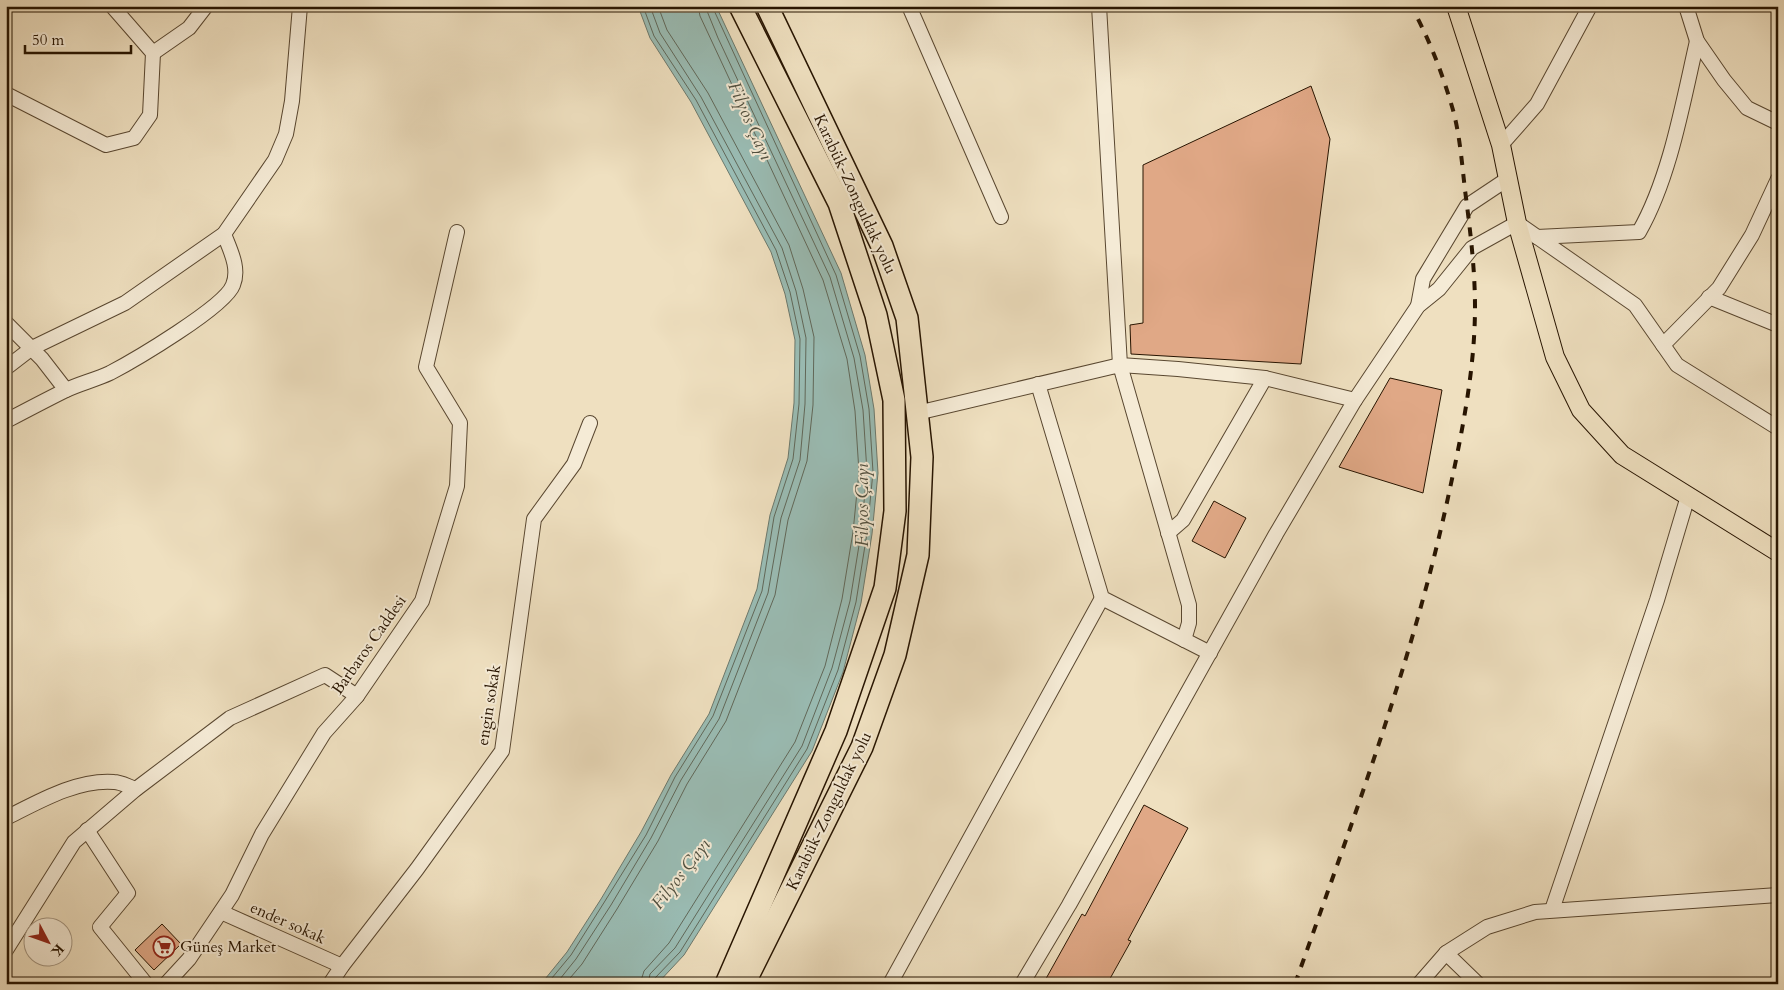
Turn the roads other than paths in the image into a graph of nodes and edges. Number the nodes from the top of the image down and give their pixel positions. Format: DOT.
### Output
graph roads {
  1 [pos="112,6"];
  2 [pos="206,6"];
  3 [pos="300,6"];
  4 [pos="740,6"];
  5 [pos="767,6"];
  6 [pos="909,6"];
  7 [pos="1099,6"];
  8 [pos="1456,6"];
  9 [pos="1590,6"];
  10 [pos="1686,6"];
  11 [pos="1696,41"];
  12 [pos="152,53"];
  13 [pos="6,94"];
  14 [pos="1778,122"];
  15 [pos="1501,145"];
  16 [pos="1778,179"];
  17 [pos="1506,180"];
  18 [pos="1002,217"];
  19 [pos="1517,223"];
  20 [pos="457,232"];
  21 [pos="224,234"];
  22 [pos="1537,237"];
  23 [pos="1709,298"];
  24 [pos="1418,306"];
  25 [pos="6,323"];
  26 [pos="1778,325"];
  27 [pos="1663,345"];
  28 [pos="32,348"];
  29 [pos="1120,365"];
  30 [pos="6,368"];
  31 [pos="1265,378"];
  32 [pos="1038,384"];
  33 [pos="66,390"];
  34 [pos="1355,400"];
  35 [pos="918,413"];
  36 [pos="6,421"];
  37 [pos="590,423"];
  38 [pos="1778,428"];
  39 [pos="1688,496"];
  40 [pos="1168,533"];
  41 [pos="1778,552"];
  42 [pos="1102,598"];
  43 [pos="1184,640"];
  44 [pos="1210,653"];
  45 [pos="357,696"];
  46 [pos="136,789"];
  47 [pos="6,818"];
  48 [pos="87,830"];
  49 [pos="1778,895"];
  50 [pos="1552,910"];
  51 [pos="221,912"];
  52 [pos="6,950"];
  53 [pos="1446,953"];
  54 [pos="342,966"];
  55 [pos="146,984"];
  56 [pos="166,984"];
  57 [pos="330,984"];
  58 [pos="726,984"];
  59 [pos="744,984"];
  60 [pos="890,984"];
  61 [pos="1022,984"];
  62 [pos="1419,984"];
  63 [pos="1478,984"];
  1 -- 12 [label="street"];
  2 -- 12 [label="street"];
  3 -- 21 [label="street"];
  4 -- 58 [label="highway, Karabük-Zonguldak yolu"];
  5 -- 35 [label="highway, Karabük-Zonguldak yolu"];
  6 -- 18 [label="street"];
  7 -- 29 [label="street"];
  8 -- 15 [label="main road"];
  9 -- 15 [label="street"];
  10 -- 11 [label="street"];
  11 -- 14 [label="street"];
  11 -- 22 [label="street"];
  12 -- 13 [label="street"];
  15 -- 17 [label="main road"];
  16 -- 23 [label="street"];
  17 -- 19 [label="main road"];
  17 -- 24 [label="street"];
  19 -- 22 [label="street"];
  19 -- 24 [label="street"];
  19 -- 39 [label="main road"];
  20 -- 45 [label="street, Barbaros Caddesi"];
  21 -- 28 [label="street"];
  21 -- 33 [label="street"];
  22 -- 27 [label="street"];
  23 -- 26 [label="street"];
  23 -- 27 [label="street"];
  24 -- 34 [label="street"];
  25 -- 28 [label="street"];
  27 -- 38 [label="street"];
  28 -- 30 [label="street"];
  28 -- 33 [label="street"];
  29 -- 31 [label="street"];
  29 -- 32 [label="street"];
  29 -- 40 [label="street"];
  31 -- 34 [label="street"];
  31 -- 40 [label="street"];
  32 -- 35 [label="street"];
  32 -- 42 [label="street"];
  33 -- 36 [label="street"];
  34 -- 44 [label="street"];
  35 -- 59 [label="highway, Karabük-Zonguldak yolu"];
  37 -- 54 [label="street, engin sokak"];
  39 -- 41 [label="main road"];
  39 -- 50 [label="street"];
  40 -- 43 [label="street"];
  42 -- 43 [label="street"];
  42 -- 60 [label="street"];
  43 -- 44 [label="street"];
  44 -- 61 [label="street"];
  45 -- 46 [label="street"];
  45 -- 51 [label="street, Barbaros Caddesi"];
  46 -- 47 [label="street"];
  46 -- 48 [label="street"];
  48 -- 52 [label="street"];
  48 -- 55 [label="street"];
  49 -- 50 [label="street"];
  50 -- 53 [label="street"];
  51 -- 54 [label="street, ender sokak"];
  51 -- 56 [label="street, Barbaros Caddesi"];
  53 -- 62 [label="street"];
  53 -- 63 [label="street"];
  54 -- 57 [label="street, engin sokak"];
}
